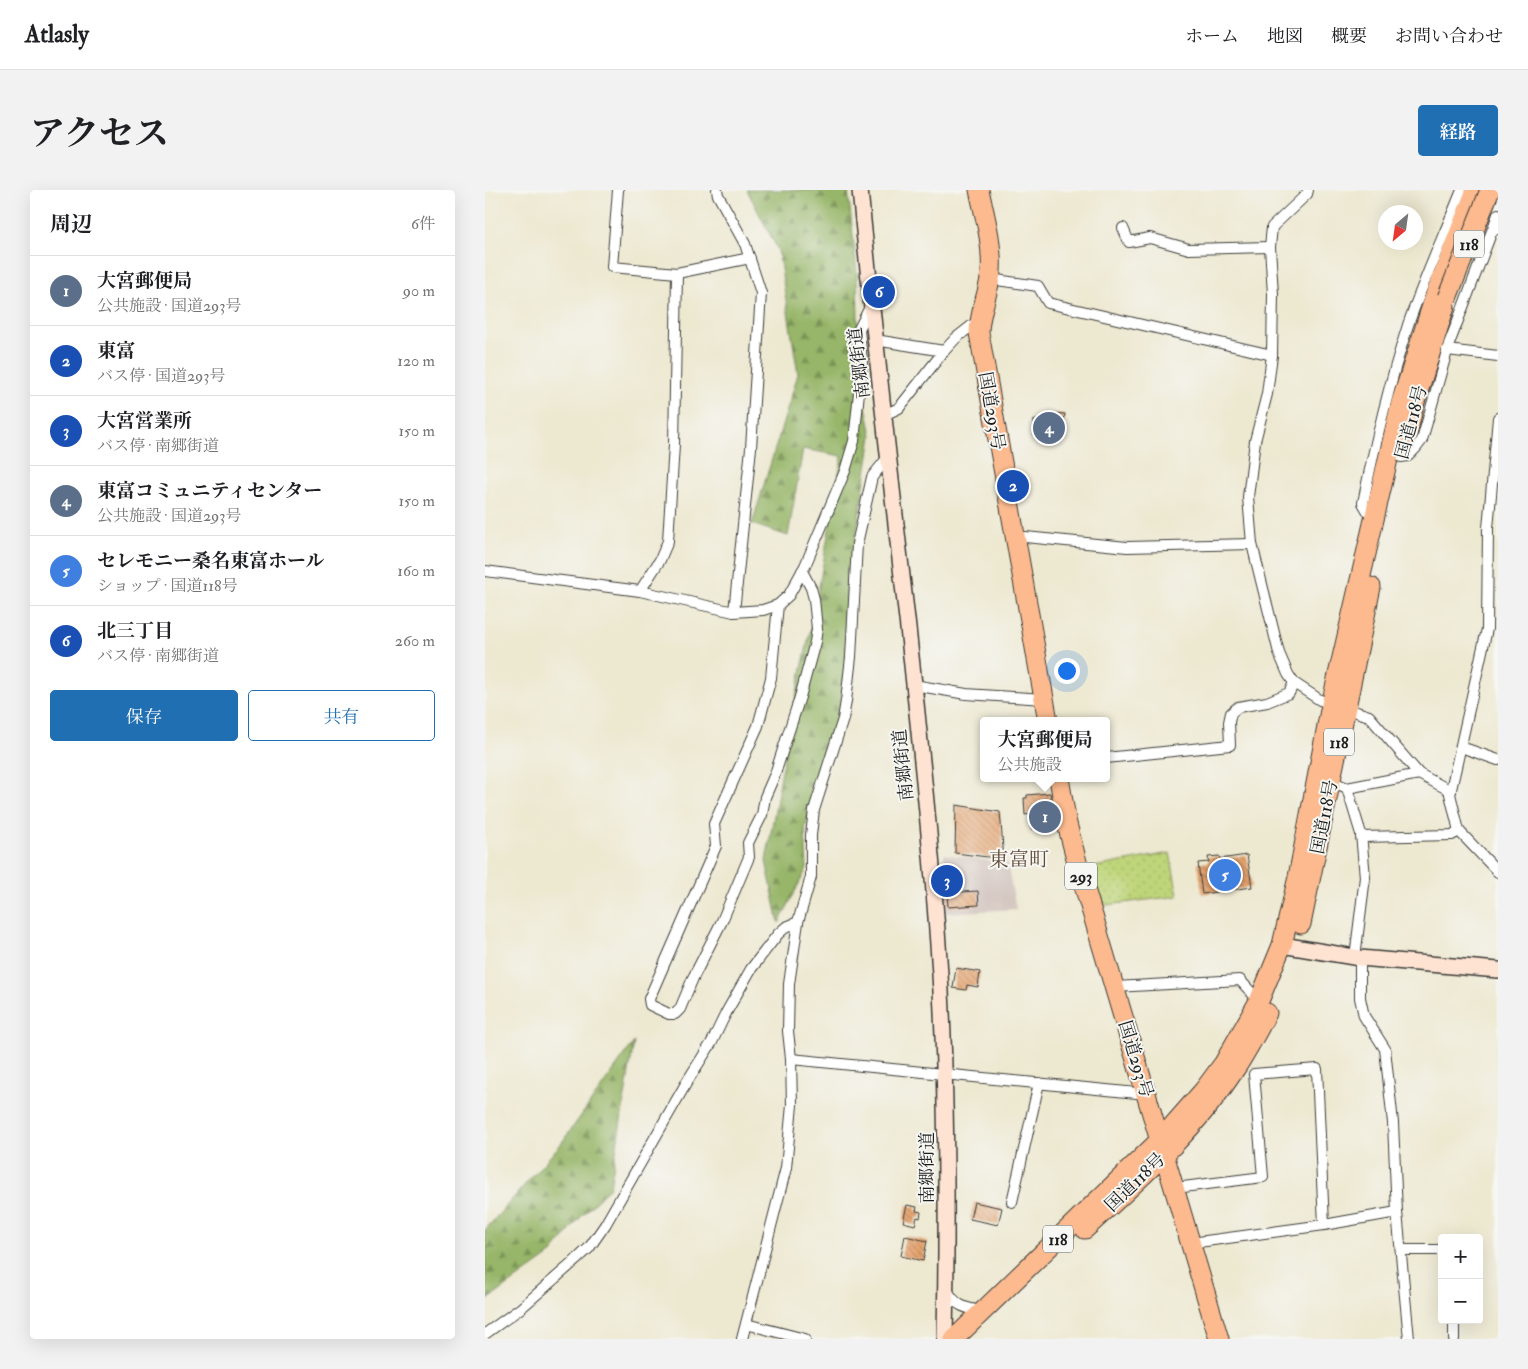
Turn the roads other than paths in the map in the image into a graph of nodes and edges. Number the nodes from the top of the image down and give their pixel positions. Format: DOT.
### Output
graph roads {
  1 [pos="618,190"];
  2 [pos="717,190"];
  3 [pos="860,190"];
  4 [pos="979,190"];
  5 [pos="1308,190"];
  6 [pos="1462,190"];
  7 [pos="1477,190"];
  8 [pos="1483,190"];
  9 [pos="1491,190"];
  10 [pos="1498,202"];
  11 [pos="1497,222"];
  12 [pos="1123,228"];
  13 [pos="1270,247"];
  14 [pos="750,258"];
  15 [pos="677,273"];
  16 [pos="990,279"];
  17 [pos="1441,295"];
  18 [pos="871,304"];
  19 [pos="979,320"];
  20 [pos="875,340"];
  21 [pos="1447,350"];
  22 [pos="943,351"];
  23 [pos="1272,355"];
  24 [pos="1498,356"];
  25 [pos="884,415"];
  26 [pos="1498,418"];
  27 [pos="889,456"];
  28 [pos="1401,457"];
  29 [pos="1373,520"];
  30 [pos="1015,536"];
  31 [pos="1252,544"];
  32 [pos="485,571"];
  33 [pos="802,571"];
  34 [pos="640,591"];
  35 [pos="778,605"];
  36 [pos="734,612"];
  37 [pos="1294,683"];
  38 [pos="914,685"];
  39 [pos="1044,699"];
  40 [pos="1339,707"];
  41 [pos="1047,717"];
  42 [pos="1461,747"];
  43 [pos="1110,758"];
  44 [pos="1498,760"];
  45 [pos="1419,774"];
  46 [pos="1060,782"];
  47 [pos="1339,784"];
  48 [pos="1451,791"];
  49 [pos="1459,832"];
  50 [pos="1361,837"];
  51 [pos="1498,872"];
  52 [pos="798,922"];
  53 [pos="1289,946"];
  54 [pos="1357,957"];
  55 [pos="1498,970"];
  56 [pos="1115,987"];
  57 [pos="1259,1001"];
  58 [pos="791,1059"];
  59 [pos="944,1073"];
  60 [pos="1039,1083"];
  61 [pos="1147,1094"];
  62 [pos="1162,1146"];
  63 [pos="1175,1188"];
  64 [pos="1013,1202"];
  65 [pos="1397,1212"];
  66 [pos="1324,1225"];
  67 [pos="1191,1243"];
  68 [pos="1401,1250"];
  69 [pos="1438,1250"];
  70 [pos="946,1286"];
  71 [pos="984,1311"];
  72 [pos="746,1324"];
  73 [pos="1454,1324"];
  74 [pos="485,1334"];
  75 [pos="742,1339"];
  76 [pos="805,1339"];
  77 [pos="945,1339"];
  78 [pos="954,1339"];
  79 [pos="966,1339"];
  80 [pos="1219,1339"];
  81 [pos="1409,1339"];
  82 [pos="1454,1339"];
  1 -- 15 [label="street"];
  2 -- 14 [label="street"];
  3 -- 18 [label="street, 南郷街道"];
  4 -- 16 [label="highway, 国道293号"];
  5 -- 13 [label="street"];
  6 -- 29 [label="street"];
  7 -- 17 [label="highway, 国道118号 / 118"];
  8 -- 10 [label="street"];
  9 -- 17 [label="highway, 国道118号 / 118, bridge"];
  11 -- 21 [label="street"];
  12 -- 13 [label="street"];
  13 -- 23 [label="street"];
  14 -- 15 [label="street"];
  14 -- 36 [label="street"];
  15 -- 34 [label="street"];
  16 -- 19 [label="highway, 国道293号"];
  16 -- 23 [label="street"];
  17 -- 28 [label="highway, 国道118号 / 118"];
  17 -- 29 [label="highway, 国道118号 / 118"];
  18 -- 20 [label="street, 南郷街道"];
  18 -- 33 [label="street"];
  19 -- 22 [label="street"];
  19 -- 30 [label="highway, 国道293号"];
  20 -- 22 [label="street"];
  20 -- 25 [label="street, 南郷街道"];
  21 -- 24 [label="street"];
  21 -- 28 [label="street"];
  22 -- 25 [label="street"];
  23 -- 31 [label="street"];
  25 -- 27 [label="street, 南郷街道"];
  26 -- 42 [label="street"];
  27 -- 38 [label="street, 南郷街道"];
  27 -- 52 [label="street"];
  28 -- 40 [label="highway, 国道118号 / 118"];
  29 -- 40 [label="highway, 国道118号 / 118"];
  30 -- 31 [label="street"];
  30 -- 39 [label="highway, 国道293号"];
  31 -- 37 [label="street"];
  32 -- 34 [label="street"];
  33 -- 35 [label="street"];
  33 -- 35 [label="street"];
  34 -- 36 [label="street"];
  35 -- 36 [label="street"];
  37 -- 40 [label="street"];
  37 -- 43 [label="street"];
  38 -- 39 [label="street"];
  38 -- 59 [label="street, 南郷街道"];
  39 -- 41 [label="highway, 国道293号"];
  40 -- 45 [label="street"];
  40 -- 47 [label="highway, 国道118号 / 118"];
  40 -- 53 [label="highway, 国道118号 / 118"];
  42 -- 44 [label="street"];
  42 -- 48 [label="street"];
  45 -- 47 [label="street"];
  45 -- 48 [label="street"];
  46 -- 56 [label="highway, 国道293号 / 293"];
  47 -- 50 [label="street"];
  47 -- 53 [label="highway, 国道118号 / 118"];
  48 -- 49 [label="street"];
  49 -- 50 [label="street"];
  49 -- 51 [label="street"];
  50 -- 54 [label="street"];
  52 -- 58 [label="street"];
  52 -- 74 [label="street"];
  53 -- 54 [label="street"];
  53 -- 57 [label="highway, 国道118号 / 118"];
  53 -- 62 [label="highway, 国道118号 / 118"];
  54 -- 55 [label="street"];
  54 -- 65 [label="street"];
  56 -- 57 [label="street"];
  56 -- 61 [label="highway, 国道293号 / 293"];
  57 -- 62 [label="highway, 国道118号 / 118"];
  58 -- 59 [label="street"];
  58 -- 72 [label="street"];
  59 -- 60 [label="street"];
  59 -- 70 [label="street, 南郷街道"];
  60 -- 61 [label="street"];
  60 -- 64 [label="street"];
  61 -- 62 [label="highway, 国道293号 / 293"];
  62 -- 63 [label="highway, 国道293号 / 293"];
  62 -- 71 [label="highway, 国道118号 / 118"];
  62 -- 79 [label="highway, 国道118号 / 118"];
  63 -- 66 [label="street"];
  63 -- 67 [label="highway, 国道293号 / 293"];
  65 -- 66 [label="street"];
  65 -- 68 [label="street"];
  66 -- 67 [label="street"];
  67 -- 80 [label="highway, 国道293号 / 293"];
  68 -- 69 [label="street"];
  68 -- 81 [label="street"];
  70 -- 71 [label="street"];
  70 -- 77 [label="street, 南郷街道"];
  71 -- 78 [label="highway, 国道118号 / 118"];
  72 -- 75 [label="street"];
  72 -- 76 [label="street"];
  73 -- 82 [label="street"];
}
